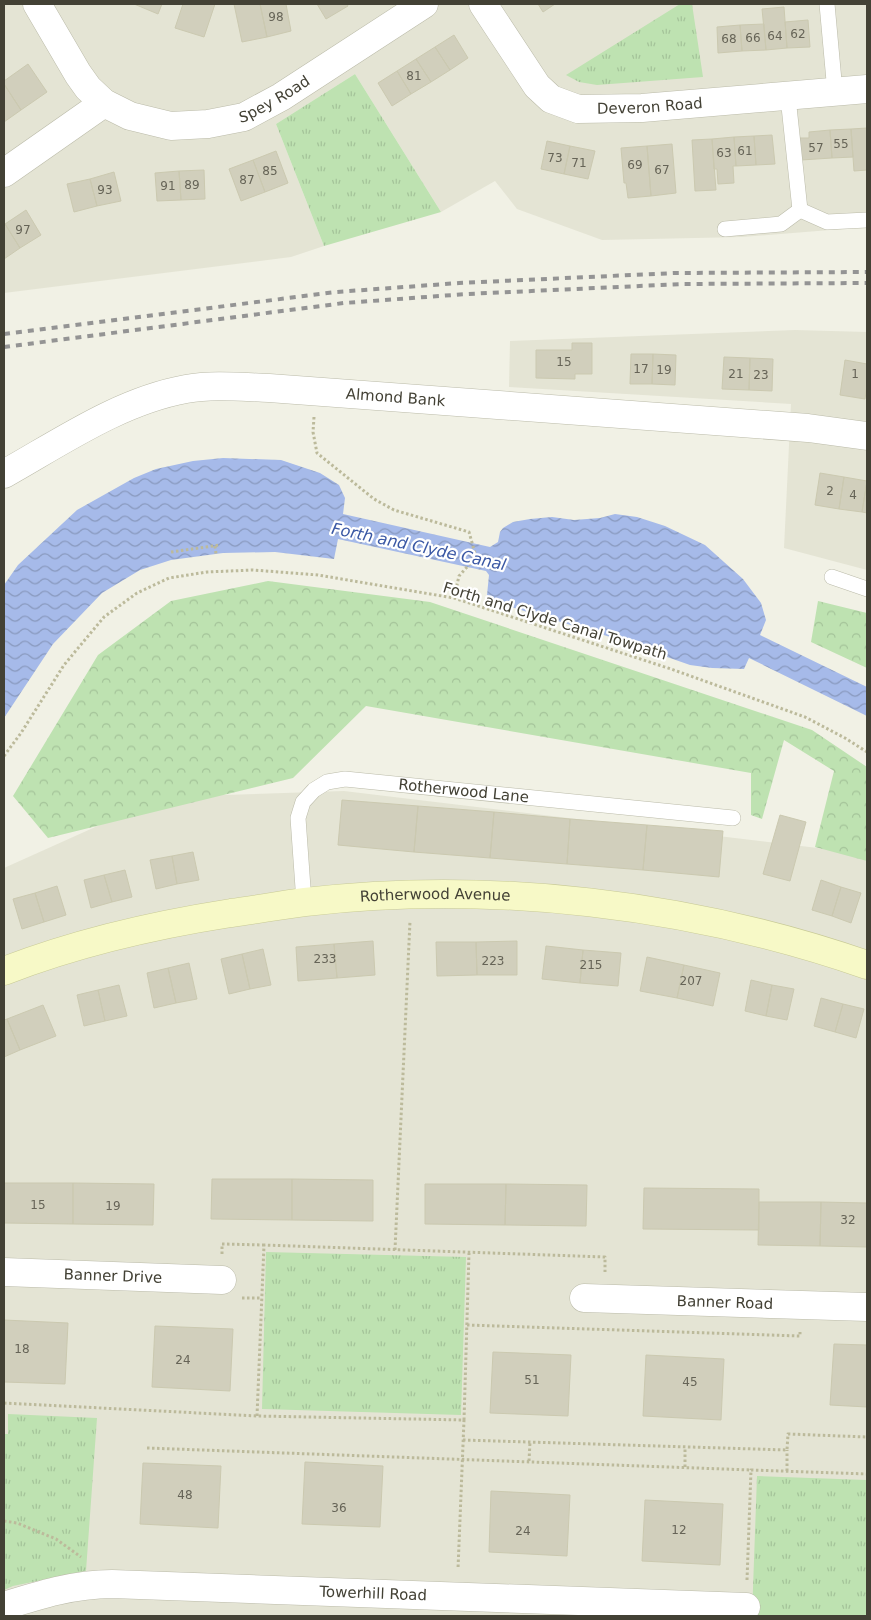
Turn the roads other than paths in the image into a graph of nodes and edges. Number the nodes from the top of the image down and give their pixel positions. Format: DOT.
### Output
graph roads {
  1 [pos="37,4"];
  2 [pos="424,4"];
  3 [pos="484,4"];
  4 [pos="827,4"];
  5 [pos="867,89"];
  6 [pos="834,92"];
  7 [pos="788,96"];
  8 [pos="104,103"];
  9 [pos="4,172"];
  10 [pos="800,210"];
  11 [pos="867,220"];
  12 [pos="726,229"];
  13 [pos="867,436"];
  14 [pos="4,474"];
  15 [pos="832,577"];
  16 [pos="867,589"];
  17 [pos="733,818"];
  18 [pos="304,902"];
  19 [pos="867,966"];
  20 [pos="4,971"];
  21 [pos="4,1272"];
  22 [pos="222,1280"];
  23 [pos="594,1298"];
  24 [pos="867,1307"];
  25 [pos="388,1605"];
  26 [pos="4,1606"];
  27 [pos="746,1606"];
  1 -- 8 [label="street, Spey Road"];
  2 -- 8 [label="street, Spey Road"];
  3 -- 7 [label="street, Deveron Road"];
  4 -- 6 [label="lane"];
  5 -- 6 [label="street, Deveron Road"];
  6 -- 7 [label="street, Deveron Road"];
  7 -- 10 [label="lane"];
  8 -- 9 [label="street"];
  10 -- 11 [label="lane"];
  10 -- 12 [label="lane"];
  13 -- 14 [label="street, Almond Bank"];
  15 -- 16 [label="lane"];
  17 -- 18 [label="lane, Rotherwood Lane"];
  18 -- 19 [label="street, Rotherwood Avenue"];
  18 -- 20 [label="street, Rotherwood Avenue"];
  21 -- 22 [label="street, Banner Drive"];
  23 -- 24 [label="street, Banner Road"];
  25 -- 26 [label="street, Towerhill Road"];
  25 -- 27 [label="street, Towerhill Road"];
}
